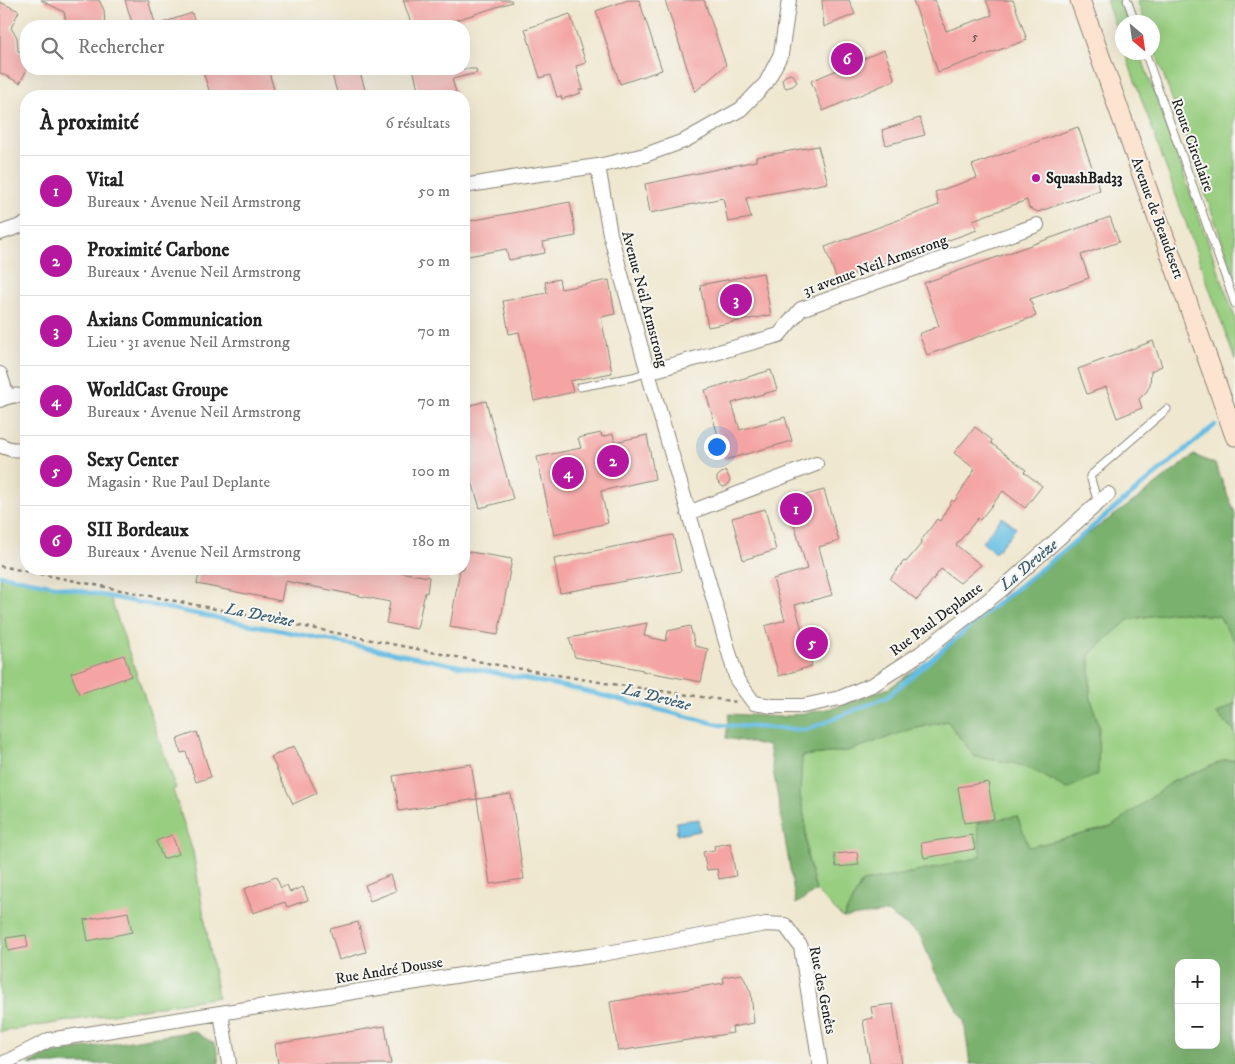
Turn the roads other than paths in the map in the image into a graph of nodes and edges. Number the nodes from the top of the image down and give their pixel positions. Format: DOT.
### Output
graph roads {
  1 [pos="789,0"];
  2 [pos="1080,0"];
  3 [pos="1127,0"];
  4 [pos="1132,15"];
  5 [pos="1149,60"];
  6 [pos="598,166"];
  7 [pos="470,185"];
  8 [pos="1037,225"];
  9 [pos="20,226"];
  10 [pos="0,233"];
  11 [pos="1235,304"];
  12 [pos="648,372"];
  13 [pos="0,374"];
  14 [pos="580,387"];
  15 [pos="20,396"];
  16 [pos="3,398"];
  17 [pos="1168,409"];
  18 [pos="1235,436"];
  19 [pos="0,445"];
  20 [pos="20,449"];
  21 [pos="816,464"];
  22 [pos="1103,499"];
  23 [pos="688,513"];
  24 [pos="754,703"];
  25 [pos="785,925"];
  26 [pos="221,1013"];
  27 [pos="2,1064"];
  28 [pos="229,1064"];
  29 [pos="820,1064"];
  1 -- 6 [label="street"];
  2 -- 18 [label="main road, Avenue de Beaudesert"];
  3 -- 4 [label="lane"];
  5 -- 11 [label="lane, Route Circulaire"];
  6 -- 7 [label="street"];
  6 -- 12 [label="street, Avenue Neil Armstrong"];
  8 -- 12 [label="street, 31 avenue Neil Armstrong"];
  9 -- 10 [label="street"];
  12 -- 14 [label="lane"];
  12 -- 23 [label="street, Avenue Neil Armstrong"];
  13 -- 16 [label="street"];
  15 -- 16 [label="street"];
  17 -- 22 [label="lane"];
  19 -- 20 [label="street"];
  21 -- 23 [label="street"];
  22 -- 24 [label="street, Rue Paul Deplante"];
  23 -- 24 [label="street, Avenue Neil Armstrong"];
  25 -- 26 [label="street, Rue André Dousse"];
  25 -- 29 [label="street, Rue des Genêts"];
  26 -- 27 [label="street, Rue André Dousse"];
  26 -- 28 [label="street"];
}
